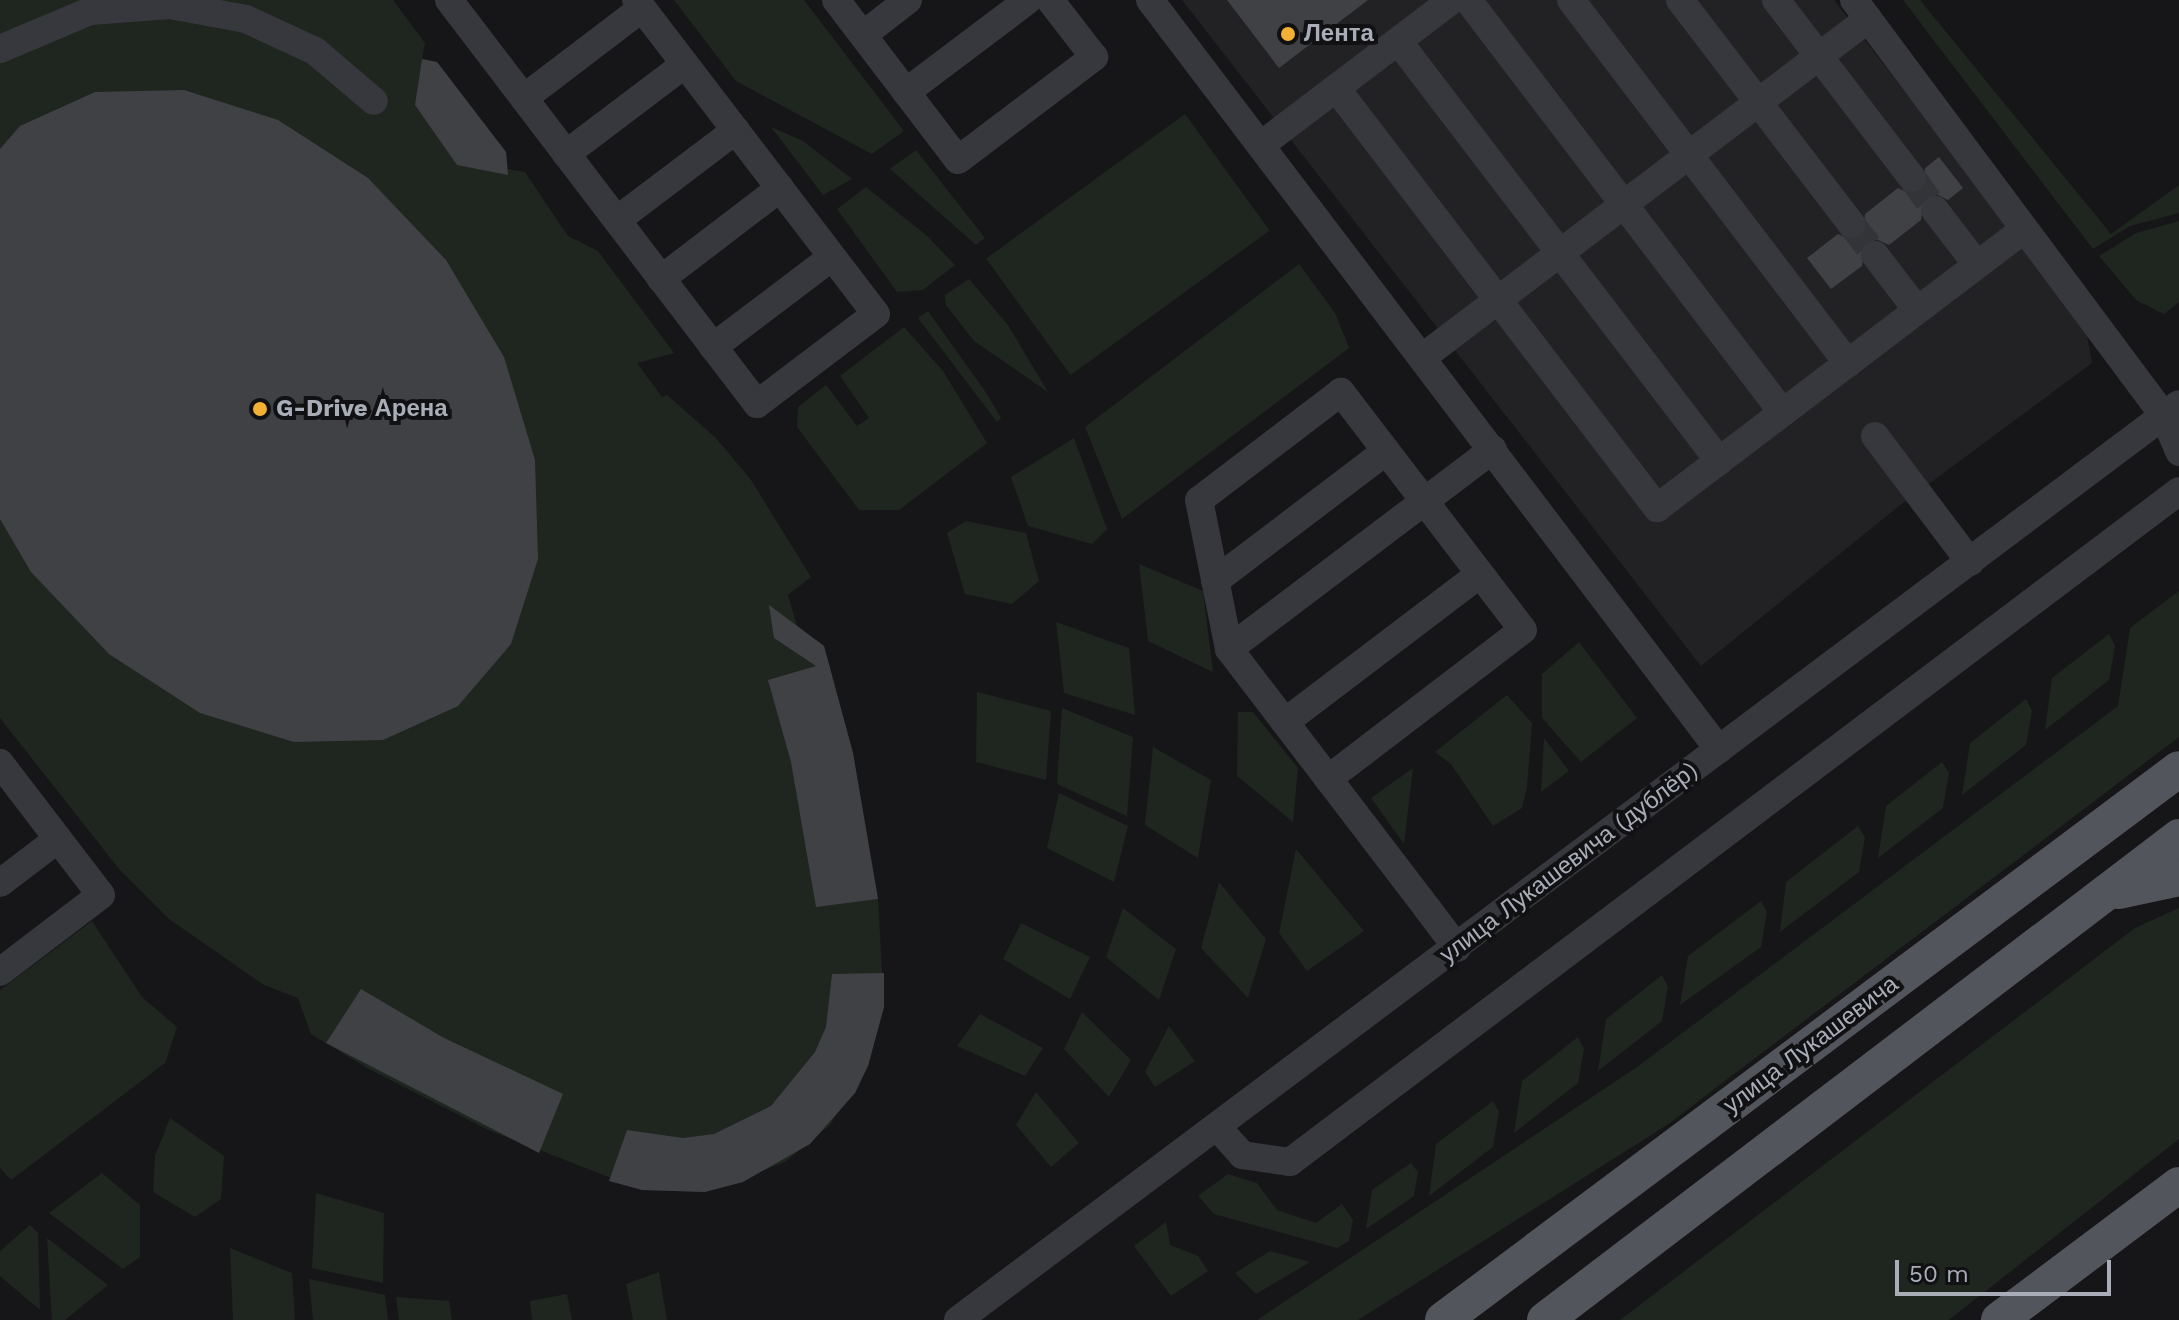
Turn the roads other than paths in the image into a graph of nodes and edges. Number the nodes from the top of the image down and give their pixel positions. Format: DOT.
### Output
graph roads {
  1 [pos="449,0"];
  2 [pos="836,0"];
  3 [pos="908,0"];
  4 [pos="1028,0"];
  5 [pos="1050,0"];
  6 [pos="1150,0"];
  7 [pos="1452,0"];
  8 [pos="1468,0"];
  9 [pos="1571,0"];
  10 [pos="1680,0"];
  11 [pos="1776,0"];
  12 [pos="173,2"];
  13 [pos="639,4"];
  14 [pos="1861,10"];
  15 [pos="863,35"];
  16 [pos="1398,41"];
  17 [pos="0,49"];
  18 [pos="1819,57"];
  19 [pos="685,64"];
  20 [pos="1336,88"];
  21 [pos="906,92"];
  22 [pos="524,98"];
  23 [pos="374,101"];
  24 [pos="1759,103"];
  25 [pos="736,130"];
  26 [pos="1261,145"];
  27 [pos="566,154"];
  28 [pos="1690,155"];
  29 [pos="1912,178"];
  30 [pos="780,188"];
  31 [pos="1624,204"];
  32 [pos="1935,210"];
  33 [pos="617,220"];
  34 [pos="1851,224"];
  35 [pos="2024,229"];
  36 [pos="1560,253"];
  37 [pos="1875,255"];
  38 [pos="832,257"];
  39 [pos="1977,265"];
  40 [pos="661,279"];
  41 [pos="1498,301"];
  42 [pos="1917,310"];
  43 [pos="713,347"];
  44 [pos="1423,357"];
  45 [pos="1848,363"];
  46 [pos="2171,410"];
  47 [pos="1783,413"];
  48 [pos="1875,436"];
  49 [pos="1386,451"];
  50 [pos="2179,452"];
  51 [pos="1498,455"];
  52 [pos="1719,461"];
  53 [pos="2179,491"];
  54 [pos="1430,508"];
  55 [pos="1970,562"];
  56 [pos="1480,574"];
  57 [pos="1215,581"];
  58 [pos="1229,649"];
  59 [pos="1285,722"];
  60 [pos="1719,750"];
  61 [pos="2179,769"];
  62 [pos="3,772"];
  63 [pos="1328,779"];
  64 [pos="2179,837"];
  65 [pos="58,839"];
  66 [pos="2179,878"];
  67 [pos="0,883"];
  68 [pos="2099,898"];
  69 [pos="1457,948"];
  70 [pos="0,972"];
  71 [pos="1217,1127"];
  72 [pos="2179,1185"];
  73 [pos="958,1320"];
  74 [pos="1443,1320"];
  75 [pos="1545,1320"];
  76 [pos="1999,1320"];
  1 -- 22 [label="street"];
  2 -- 15 [label="street"];
  3 -- 15 [label="street"];
  4 -- 21 [label="street"];
  5 -- 21 [label="street"];
  6 -- 26 [label="street"];
  7 -- 16 [label="street"];
  8 -- 31 [label="street"];
  9 -- 28 [label="street"];
  10 -- 24 [label="street"];
  11 -- 18 [label="street"];
  12 -- 17 [label="street"];
  12 -- 23 [label="street"];
  13 -- 19 [label="street"];
  13 -- 22 [label="street"];
  14 -- 18 [label="street"];
  14 -- 35 [label="street"];
  15 -- 21 [label="street"];
  16 -- 20 [label="street"];
  16 -- 36 [label="street"];
  18 -- 24 [label="street"];
  18 -- 29 [label="street"];
  19 -- 25 [label="street"];
  19 -- 27 [label="street"];
  20 -- 26 [label="street"];
  20 -- 41 [label="street"];
  22 -- 27 [label="street"];
  24 -- 28 [label="street"];
  24 -- 34 [label="street"];
  25 -- 30 [label="street"];
  25 -- 33 [label="street"];
  26 -- 44 [label="street"];
  27 -- 33 [label="street"];
  28 -- 31 [label="street"];
  28 -- 45 [label="street"];
  30 -- 38 [label="street"];
  30 -- 40 [label="street"];
  31 -- 36 [label="street"];
  31 -- 47 [label="street"];
  32 -- 39 [label="street"];
  33 -- 40 [label="street"];
  35 -- 39 [label="street"];
  35 -- 46 [label="street"];
  36 -- 41 [label="street"];
  36 -- 52 [label="street"];
  37 -- 42 [label="street"];
  38 -- 43 [label="street"];
  38 -- 43 [label="street"];
  39 -- 42 [label="street"];
  40 -- 43 [label="street"];
  41 -- 44 [label="street"];
  41 -- 52 [label="street"];
  42 -- 45 [label="street"];
  44 -- 51 [label="street"];
  45 -- 47 [label="street"];
  46 -- 50 [label="street"];
  46 -- 55 [label="street, улица Лукашевича (дублёр)"];
  47 -- 52 [label="street"];
  48 -- 55 [label="street"];
  49 -- 54 [label="street"];
  49 -- 57 [label="street"];
  49 -- 57 [label="street"];
  51 -- 54 [label="street"];
  51 -- 60 [label="street"];
  53 -- 71 [label="street"];
  54 -- 56 [label="street"];
  54 -- 58 [label="street"];
  55 -- 60 [label="street, улица Лукашевича (дублёр)"];
  56 -- 59 [label="street"];
  56 -- 63 [label="street"];
  57 -- 58 [label="street"];
  58 -- 59 [label="street"];
  59 -- 63 [label="street"];
  60 -- 69 [label="street, улица Лукашевича (дублёр)"];
  61 -- 74 [label="main road, улица Лукашевича"];
  62 -- 65 [label="street"];
  63 -- 69 [label="street"];
  64 -- 68 [label="main road"];
  65 -- 67 [label="street"];
  65 -- 70 [label="street"];
  66 -- 68 [label="main road"];
  68 -- 75 [label="main road"];
  69 -- 71 [label="street, улица Лукашевича (дублёр)"];
  71 -- 73 [label="street, улица Лукашевича (дублёр)"];
  72 -- 76 [label="main road"];
}
